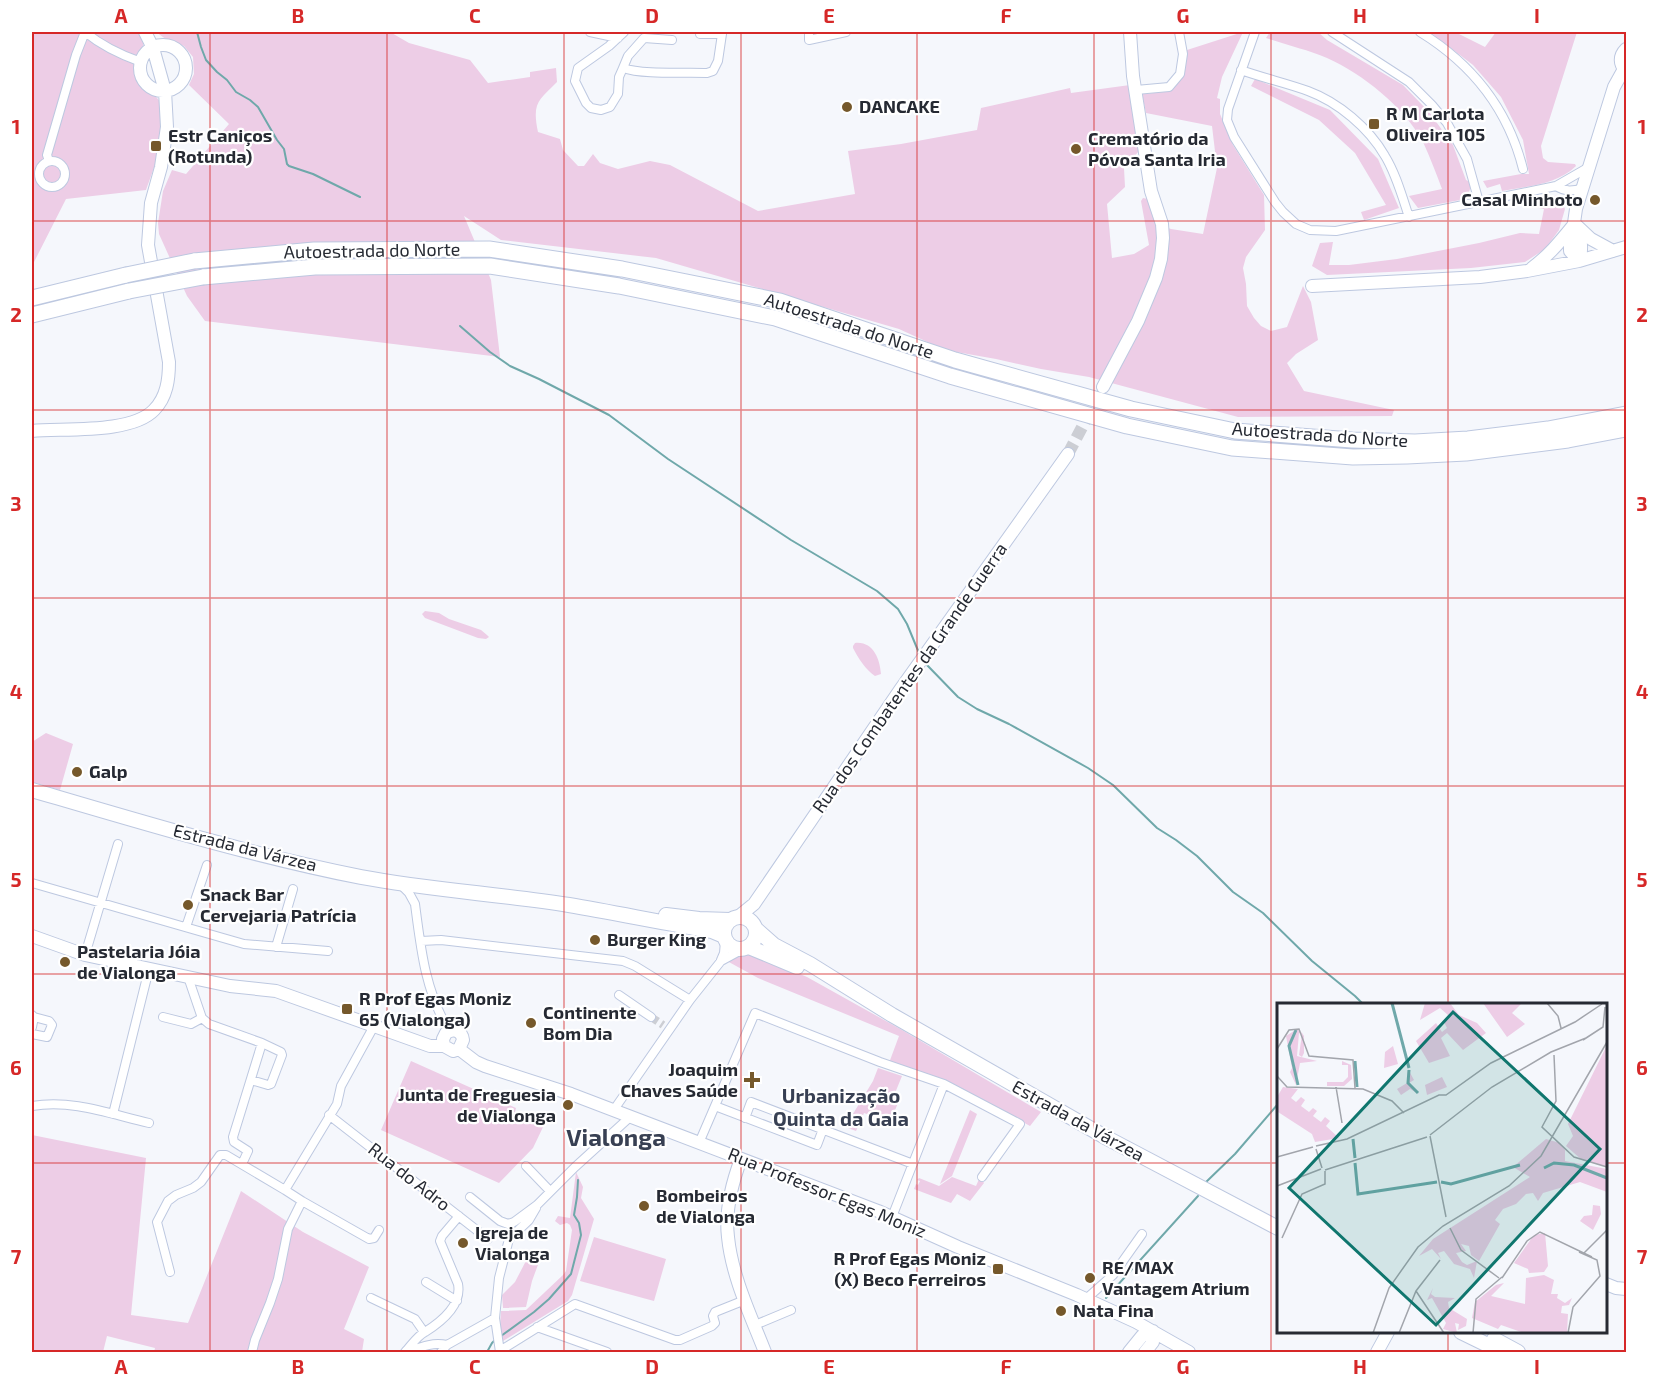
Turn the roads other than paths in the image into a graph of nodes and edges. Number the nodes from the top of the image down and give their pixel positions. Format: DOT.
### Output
graph roads {
  1 [pos="85,32"];
  2 [pos="145,32"];
  3 [pos="591,32"];
  4 [pos="809,32"];
  5 [pos="846,32"];
  6 [pos="1130,32"];
  7 [pos="1179,32"];
  8 [pos="1255,32"];
  9 [pos="1332,32"];
  10 [pos="1420,32"];
  11 [pos="700,34"];
  12 [pos="621,35"];
  13 [pos="672,40"];
  14 [pos="153,48"];
  15 [pos="1626,49"];
  16 [pos="141,62"];
  17 [pos="623,68"];
  18 [pos="1241,70"];
  19 [pos="1625,70"];
  20 [pos="1136,90"];
  21 [pos="165,91"];
  22 [pos="49,161"];
  23 [pos="1589,167"];
  24 [pos="1523,169"];
  25 [pos="1560,186"];
  26 [pos="1583,188"];
  27 [pos="1479,202"];
  28 [pos="1576,209"];
  29 [pos="1409,217"];
  30 [pos="1574,224"];
  31 [pos="1626,247"];
  32 [pos="1613,250"];
  33 [pos="1579,261"];
  34 [pos="1527,271"];
  35 [pos="1312,286"];
  36 [pos="32,298"];
  37 [pos="32,315"];
  38 [pos="1103,387"];
  39 [pos="1626,414"];
  40 [pos="1626,429"];
  41 [pos="32,431"];
  42 [pos="1068,454"];
  43 [pos="32,790"];
  44 [pos="118,844"];
  45 [pos="207,865"];
  46 [pos="395,882"];
  47 [pos="32,883"];
  48 [pos="428,888"];
  49 [pos="293,889"];
  50 [pos="100,903"];
  51 [pos="415,904"];
  52 [pos="569,905"];
  53 [pos="743,922"];
  54 [pos="186,927"];
  55 [pos="32,936"];
  56 [pos="725,938"];
  57 [pos="421,941"];
  58 [pos="276,947"];
  59 [pos="746,948"];
  60 [pos="327,951"];
  61 [pos="85,955"];
  62 [pos="721,961"];
  63 [pos="149,969"];
  64 [pos="188,977"];
  65 [pos="619,995"];
  66 [pos="690,1000"];
  67 [pos="33,1016"];
  68 [pos="892,1016"];
  69 [pos="163,1017"];
  70 [pos="651,1017"];
  71 [pos="202,1018"];
  72 [pos="374,1026"];
  73 [pos="32,1027"];
  74 [pos="449,1031"];
  75 [pos="32,1034"];
  76 [pos="262,1043"];
  77 [pos="444,1046"];
  78 [pos="459,1049"];
  79 [pos="251,1080"];
  80 [pos="944,1084"];
  81 [pos="32,1106"];
  82 [pos="715,1106"];
  83 [pos="613,1111"];
  84 [pos="113,1114"];
  85 [pos="329,1115"];
  86 [pos="630,1118"];
  87 [pos="745,1118"];
  88 [pos="149,1123"];
  89 [pos="823,1129"];
  90 [pos="699,1143"];
  91 [pos="741,1159"];
  92 [pos="242,1164"];
  93 [pos="913,1164"];
  94 [pos="526,1166"];
  95 [pos="982,1177"];
  96 [pos="285,1190"];
  97 [pos="550,1191"];
  98 [pos="470,1197"];
  99 [pos="302,1200"];
  100 [pos="537,1205"];
  101 [pos="459,1216"];
  102 [pos="892,1217"];
  103 [pos="1274,1227"];
  104 [pos="379,1230"];
  105 [pos="1142,1234"];
  106 [pos="488,1239"];
  107 [pos="170,1272"];
  108 [pos="426,1282"];
  109 [pos="1607,1285"];
  110 [pos="436,1288"];
  111 [pos="1626,1289"];
  112 [pos="431,1297"];
  113 [pos="371,1298"];
  114 [pos="1086,1299"];
  115 [pos="457,1300"];
  116 [pos="745,1300"];
  117 [pos="791,1310"];
  118 [pos="495,1318"];
  119 [pos="1136,1322"];
  120 [pos="755,1325"];
  121 [pos="537,1327"];
  122 [pos="1153,1331"];
  123 [pos="424,1332"];
  124 [pos="1388,1333"];
  125 [pos="1463,1333"];
  126 [pos="1481,1333"];
  127 [pos="1170,1341"];
  128 [pos="447,1345"];
  129 [pos="1145,1346"];
  130 [pos="501,1350"];
  131 [pos="252,1353"];
  132 [pos="406,1353"];
  133 [pos="441,1353"];
  134 [pos="513,1353"];
  135 [pos="607,1353"];
  136 [pos="765,1353"];
  137 [pos="1129,1353"];
  138 [pos="1189,1353"];
  139 [pos="1377,1353"];
  140 [pos="1502,1353"];
  141 [pos="1518,1353"];
  1 -- 16 [label="street"];
  1 -- 22 [label="street"];
  2 -- 14 [label="street"];
  3 -- 12 [label="street"];
  4 -- 5 [label="street"];
  6 -- 20 [label="street"];
  7 -- 20 [label="street"];
  8 -- 18 [label="street"];
  9 -- 27 [label="street"];
  10 -- 24 [label="street"];
  11 -- 17 [label="street"];
  12 -- 17 [label="street"];
  13 -- 17 [label="street"];
  14 -- 16 [label="street"];
  14 -- 21 [label="street"];
  14 -- 21 [label="street"];
  15 -- 19 [label="street"];
  16 -- 21 [label="street"];
  18 -- 29 [label="street"];
  18 -- 29 [label="street"];
  19 -- 23 [label="street"];
  20 -- 38 [label="street"];
  21 -- 41 [label="street"];
  23 -- 25 [label="street"];
  23 -- 26 [label="street"];
  25 -- 26 [label="street"];
  25 -- 27 [label="street"];
  25 -- 28 [label="street"];
  26 -- 28 [label="street"];
  27 -- 29 [label="street"];
  28 -- 30 [label="street"];
  30 -- 32 [label="street"];
  30 -- 33 [label="street"];
  30 -- 34 [label="street"];
  31 -- 32 [label="street"];
  32 -- 33 [label="street"];
  33 -- 34 [label="street"];
  34 -- 35 [label="street"];
  36 -- 39 [label="highway, Autoestrada do Norte, bridge"];
  37 -- 40 [label="highway, Autoestrada do Norte, bridge"];
  42 -- 53 [label="street, Rua dos Combatentes da Grande Guerra"];
  43 -- 46 [label="main road, Estrada da Várzea"];
  44 -- 50 [label="street"];
  45 -- 54 [label="street"];
  46 -- 48 [label="main road, Estrada da Várzea"];
  46 -- 51 [label="street"];
  47 -- 50 [label="street"];
  48 -- 51 [label="street"];
  48 -- 52 [label="main road, Estrada da Várzea"];
  49 -- 58 [label="street"];
  50 -- 54 [label="street"];
  50 -- 61 [label="street"];
  51 -- 57 [label="street"];
  52 -- 53 [label="main road, Estrada da Várzea"];
  52 -- 56 [label="main road, Estrada da Várzea"];
  53 -- 56 [label="main road"];
  53 -- 59 [label="main road"];
  53 -- 68 [label="main road, Estrada da Várzea"];
  54 -- 58 [label="street"];
  55 -- 61 [label="street, Rua Professor Egas Moniz"];
  56 -- 59 [label="main road, Estrada da Várzea"];
  56 -- 62 [label="street"];
  57 -- 66 [label="street"];
  57 -- 74 [label="street"];
  58 -- 60 [label="street"];
  59 -- 62 [label="street"];
  59 -- 68 [label="main road, Estrada da Várzea"];
  61 -- 63 [label="street, Rua Professor Egas Moniz"];
  62 -- 66 [label="street"];
  63 -- 64 [label="street, Rua Professor Egas Moniz"];
  63 -- 84 [label="street"];
  64 -- 71 [label="street"];
  64 -- 72 [label="street, Rua Professor Egas Moniz"];
  65 -- 70 [label="street"];
  66 -- 83 [label="street"];
  67 -- 73 [label="street"];
  67 -- 75 [label="street"];
  68 -- 103 [label="main road, Estrada da Várzea"];
  69 -- 71 [label="street"];
  71 -- 76 [label="street"];
  72 -- 77 [label="street, Rua Professor Egas Moniz"];
  72 -- 85 [label="street"];
  74 -- 77 [label="street"];
  74 -- 78 [label="street, Rua Professor Egas Moniz"];
  76 -- 79 [label="street"];
  76 -- 79 [label="street"];
  77 -- 78 [label="street, Rua Professor Egas Moniz"];
  78 -- 83 [label="street, Rua Professor Egas Moniz"];
  79 -- 92 [label="street"];
  80 -- 82 [label="street"];
  80 -- 93 [label="street"];
  80 -- 95 [label="street"];
  81 -- 84 [label="street"];
  82 -- 87 [label="street"];
  82 -- 90 [label="street"];
  83 -- 86 [label="street, Rua Professor Egas Moniz"];
  84 -- 88 [label="street"];
  85 -- 96 [label="street"];
  85 -- 101 [label="street, Rua do Adro"];
  86 -- 90 [label="street, Rua Professor Egas Moniz"];
  86 -- 97 [label="street"];
  87 -- 89 [label="street"];
  87 -- 89 [label="street"];
  89 -- 93 [label="street"];
  90 -- 91 [label="street, Rua Professor Egas Moniz"];
  91 -- 102 [label="street, Rua Professor Egas Moniz"];
  91 -- 116 [label="street"];
  92 -- 96 [label="street"];
  92 -- 107 [label="street"];
  93 -- 102 [label="street"];
  94 -- 97 [label="street"];
  96 -- 99 [label="street"];
  97 -- 100 [label="street"];
  98 -- 100 [label="street"];
  99 -- 104 [label="street"];
  99 -- 131 [label="street"];
  100 -- 118 [label="street"];
  101 -- 106 [label="street, Rua do Adro"];
  101 -- 115 [label="street"];
  102 -- 114 [label="street, Rua Professor Egas Moniz"];
  105 -- 114 [label="street"];
  108 -- 110 [label="street"];
  109 -- 111 [label="street"];
  110 -- 112 [label="street"];
  110 -- 115 [label="street"];
  113 -- 123 [label="street"];
  114 -- 119 [label="street, Rua Professor Egas Moniz"];
  115 -- 123 [label="street"];
  116 -- 120 [label="street"];
  116 -- 121 [label="street"];
  117 -- 120 [label="street"];
  118 -- 128 [label="street"];
  118 -- 130 [label="street"];
  119 -- 122 [label="street, Rua Professor Egas Moniz"];
  119 -- 129 [label="street"];
  120 -- 136 [label="street"];
  121 -- 130 [label="street"];
  121 -- 135 [label="street"];
  122 -- 127 [label="street, Rua Professor Egas Moniz"];
  122 -- 129 [label="street"];
  123 -- 132 [label="street"];
  124 -- 139 [label="street"];
  125 -- 140 [label="main road"];
  126 -- 141 [label="main road"];
  127 -- 129 [label="street"];
  127 -- 138 [label="street, Rua Professor Egas Moniz"];
  128 -- 132 [label="street"];
  128 -- 133 [label="street"];
  129 -- 137 [label="street"];
  130 -- 134 [label="street"];
}
